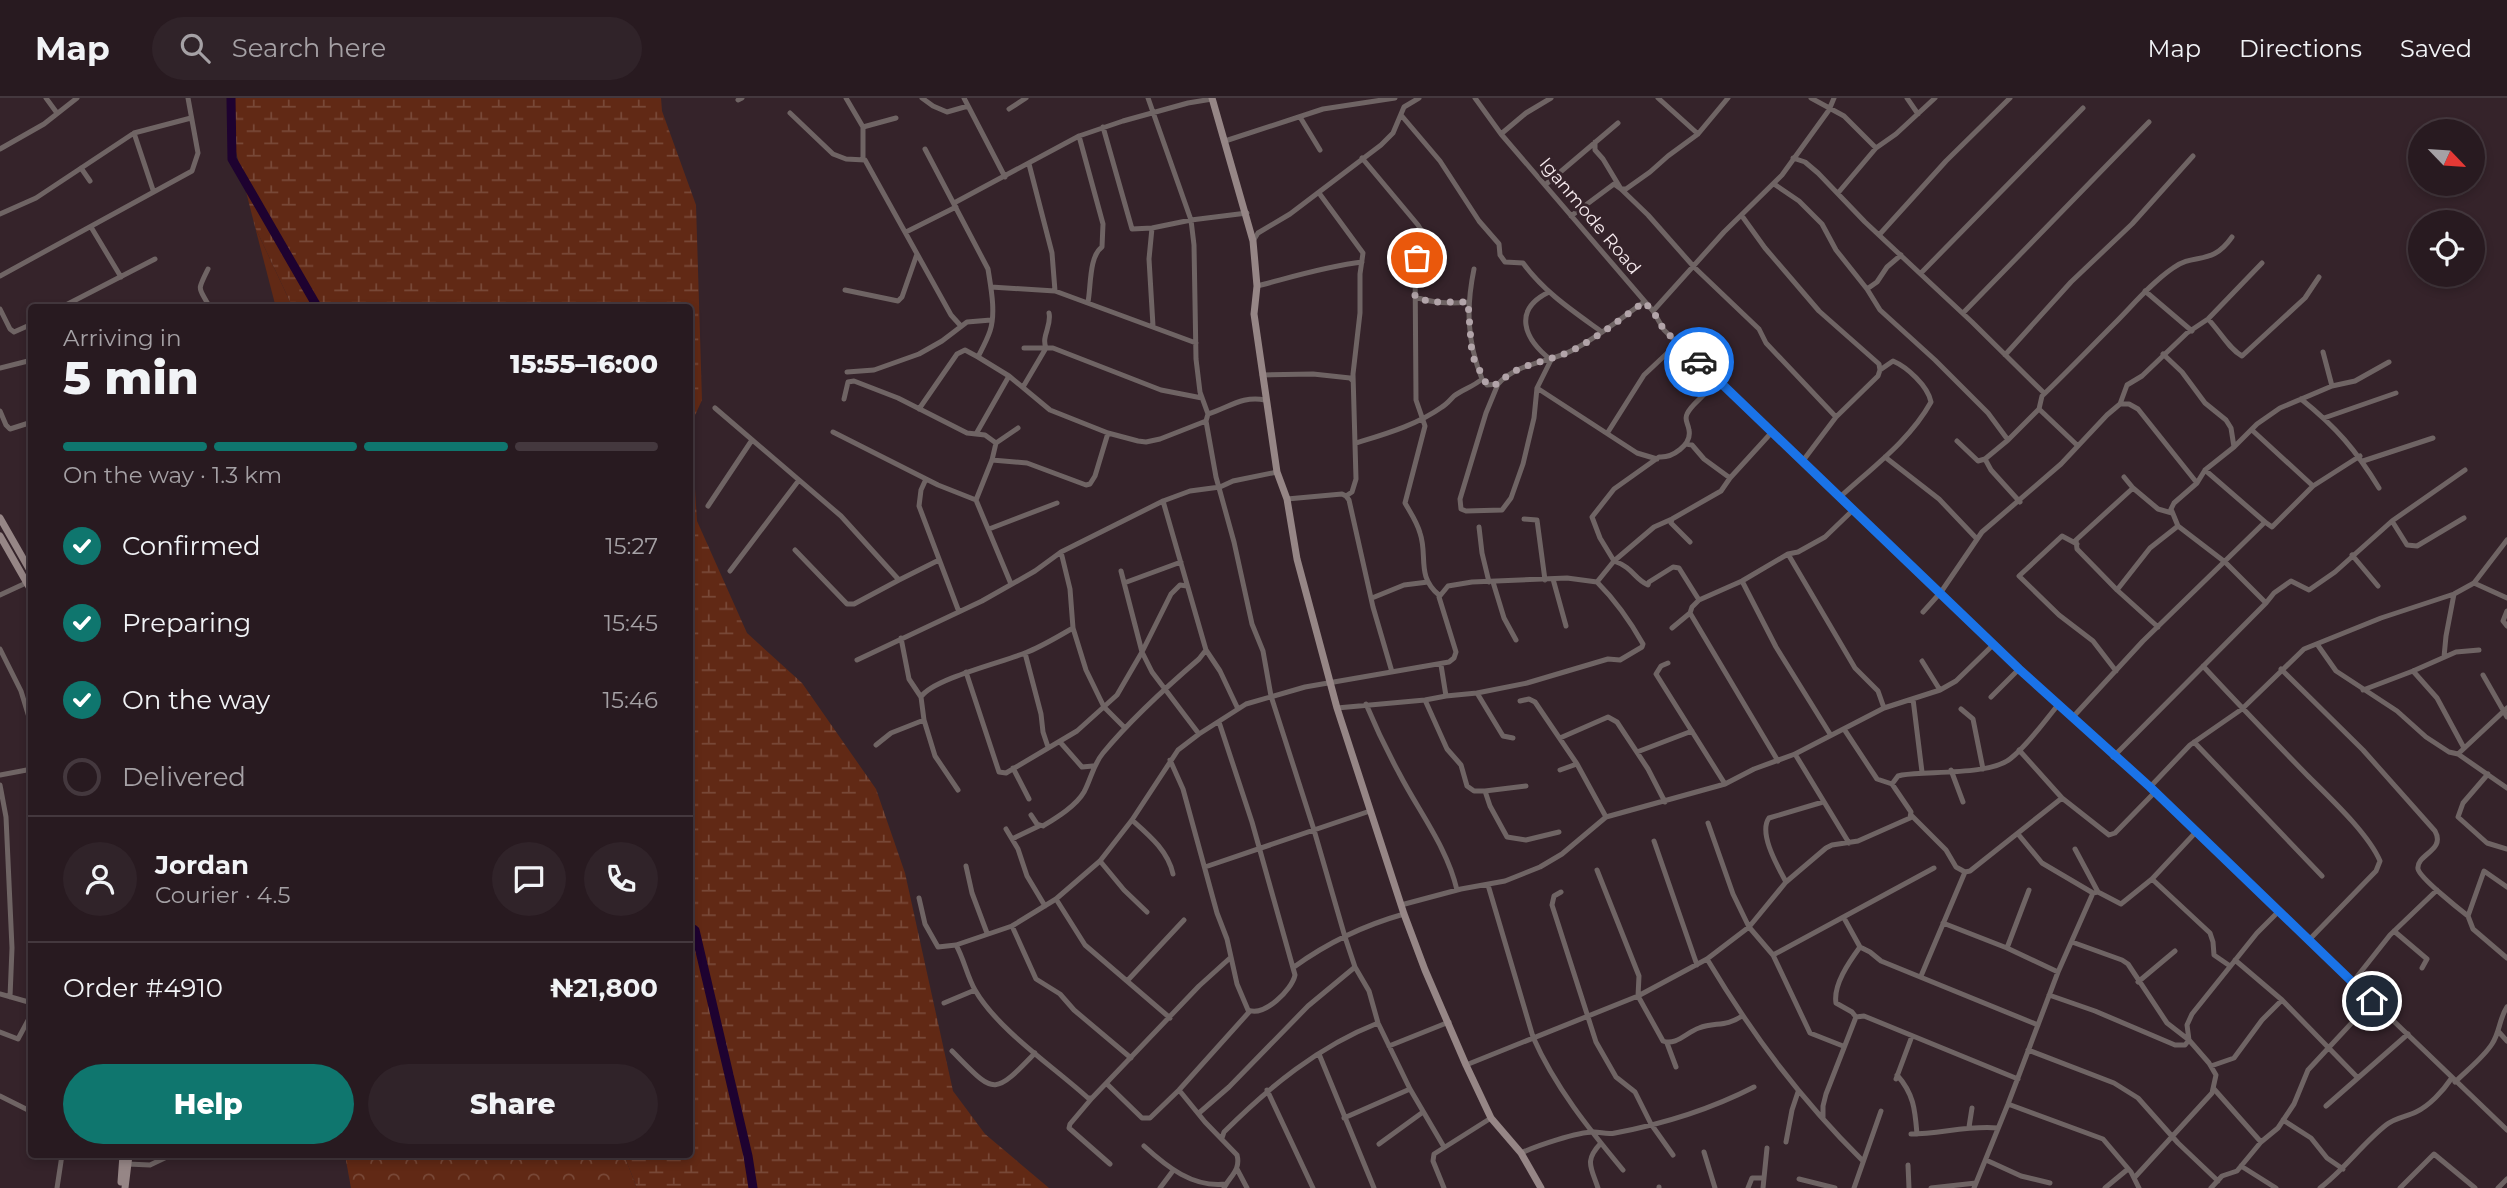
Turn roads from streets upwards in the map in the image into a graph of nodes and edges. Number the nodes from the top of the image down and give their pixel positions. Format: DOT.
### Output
graph roads {
  1 [pos="46,98"];
  2 [pos="77,98"];
  3 [pos="188,98"];
  4 [pos="846,98"];
  5 [pos="922,98"];
  6 [pos="964,98"];
  7 [pos="1026,98"];
  8 [pos="1147,98"];
  9 [pos="1397,98"];
  10 [pos="1419,98"];
  11 [pos="1475,98"];
  12 [pos="1551,98"];
  13 [pos="1658,98"];
  14 [pos="1728,98"];
  15 [pos="1811,98"];
  16 [pos="1834,98"];
  17 [pos="1907,98"];
  18 [pos="1935,98"];
  19 [pos="2010,98"];
  20 [pos="1212,99"];
  21 [pos="968,106"];
  22 [pos="1404,107"];
  23 [pos="2084,108"];
  24 [pos="1009,109"];
  25 [pos="1829,110"];
  26 [pos="57,113"];
  27 [pos="790,113"];
  28 [pos="1153,114"];
  29 [pos="1918,114"];
  30 [pos="1401,115"];
  31 [pos="1300,117"];
  32 [pos="191,118"];
  33 [pos="896,118"];
  34 [pos="2148,122"];
  35 [pos="1618,124"];
  36 [pos="863,127"];
  37 [pos="1103,127"];
  38 [pos="134,133"];
  39 [pos="1501,134"];
  40 [pos="1698,134"];
  41 [pos="1079,136"];
  42 [pos="1225,141"];
  43 [pos="1595,142"];
  44 [pos="1876,148"];
  45 [pos="0,149"];
  46 [pos="925,149"];
  47 [pos="1320,150"];
  48 [pos="2193,156"];
  49 [pos="863,158"];
  50 [pos="1362,158"];
  51 [pos="1793,158"];
  52 [pos="1029,164"];
  53 [pos="81,168"];
  54 [pos="1005,177"];
  55 [pos="90,181"];
  56 [pos="1774,184"];
  57 [pos="1545,185"];
  58 [pos="1621,189"];
  59 [pos="153,190"];
  60 [pos="1319,193"];
  61 [pos="1838,193"];
  62 [pos="955,205"];
  63 [pos="1247,213"];
  64 [pos="0,215"];
  65 [pos="1571,216"];
  66 [pos="1742,216"];
  67 [pos="1191,220"];
  68 [pos="91,228"];
  69 [pos="1152,228"];
  70 [pos="905,232"];
  71 [pos="1879,235"];
  72 [pos="2232,237"];
  73 [pos="1253,241"];
  74 [pos="917,254"];
  75 [pos="1901,255"];
  76 [pos="155,259"];
  77 [pos="1362,262"];
  78 [pos="2262,263"];
  79 [pos="1694,267"];
  80 [pos="208,269"];
  81 [pos="1474,269"];
  82 [pos="1921,273"];
  83 [pos="0,276"];
  84 [pos="2319,276"];
  85 [pos="121,277"];
  86 [pos="1257,286"];
  87 [pos="991,287"];
  88 [pos="1867,289"];
  89 [pos="845,290"];
  90 [pos="1055,291"];
  91 [pos="1549,292"];
  92 [pos="2146,292"];
  93 [pos="1415,297"];
  94 [pos="1088,302"];
  95 [pos="1468,302"];
  96 [pos="1644,302"];
  97 [pos="68,304"];
  98 [pos="207,304"];
  99 [pos="0,309"];
  100 [pos="1653,311"];
  101 [pos="1049,313"];
  102 [pos="1963,313"];
  103 [pos="2208,318"];
  104 [pos="992,320"];
  105 [pos="28,326"];
  106 [pos="960,326"];
  107 [pos="1153,326"];
  108 [pos="2192,331"];
  109 [pos="1602,332"];
  110 [pos="1196,343"];
  111 [pos="1678,343"];
  112 [pos="1024,348"];
  113 [pos="1046,348"];
  114 [pos="2323,352"];
  115 [pos="2163,354"];
  116 [pos="2005,355"];
  117 [pos="978,357"];
  118 [pos="1551,360"];
  119 [pos="28,361"];
  120 [pos="2389,362"];
  121 [pos="0,368"];
  122 [pos="1880,370"];
  123 [pos="847,372"];
  124 [pos="1009,376"];
  125 [pos="1262,376"];
  126 [pos="1714,376"];
  127 [pos="1482,379"];
  128 [pos="1353,381"];
  129 [pos="1498,384"];
  130 [pos="2332,386"];
  131 [pos="1023,387"];
  132 [pos="1537,388"];
  133 [pos="2044,393"];
  134 [pos="2396,393"];
  135 [pos="1202,398"];
  136 [pos="845,399"];
  137 [pos="2301,399"];
  138 [pos="1265,400"];
  139 [pos="2120,404"];
  140 [pos="715,408"];
  141 [pos="919,409"];
  142 [pos="2039,409"];
  143 [pos="0,411"];
  144 [pos="1207,417"];
  145 [pos="1836,417"];
  146 [pos="1422,418"];
  147 [pos="2324,418"];
  148 [pos="28,423"];
  149 [pos="1018,428"];
  150 [pos="2252,430"];
  151 [pos="833,432"];
  152 [pos="1608,432"];
  153 [pos="1772,432"];
  154 [pos="1108,433"];
  155 [pos="976,434"];
  156 [pos="2433,438"];
  157 [pos="752,440"];
  158 [pos="2008,440"];
  159 [pos="1957,441"];
  160 [pos="996,443"];
  161 [pos="1356,443"];
  162 [pos="1686,444"];
  163 [pos="2078,446"];
  164 [pos="2234,447"];
  165 [pos="1885,457"];
  166 [pos="1985,458"];
  167 [pos="2361,458"];
  168 [pos="1657,459"];
  169 [pos="992,460"];
  170 [pos="1802,462"];
  171 [pos="2205,470"];
  172 [pos="2465,470"];
  173 [pos="1277,472"];
  174 [pos="2124,477"];
  175 [pos="1730,478"];
  176 [pos="926,479"];
  177 [pos="799,480"];
  178 [pos="2197,483"];
  179 [pos="2313,486"];
  180 [pos="1220,487"];
  181 [pos="2133,488"];
  182 [pos="2379,488"];
  183 [pos="1346,496"];
  184 [pos="1840,497"];
  185 [pos="1287,499"];
  186 [pos="976,500"];
  187 [pos="1164,501"];
  188 [pos="2020,502"];
  189 [pos="1057,503"];
  190 [pos="708,506"];
  191 [pos="1853,510"];
  192 [pos="2172,513"];
  193 [pos="0,518"];
  194 [pos="2464,518"];
  195 [pos="1524,519"];
  196 [pos="1672,519"];
  197 [pos="2392,521"];
  198 [pos="2265,522"];
  199 [pos="2178,526"];
  200 [pos="1479,527"];
  201 [pos="989,529"];
  202 [pos="0,536"];
  203 [pos="1977,539"];
  204 [pos="2507,540"];
  205 [pos="1690,542"];
  206 [pos="2077,544"];
  207 [pos="795,550"];
  208 [pos="1061,552"];
  209 [pos="1788,554"];
  210 [pos="2352,555"];
  211 [pos="939,560"];
  212 [pos="1614,561"];
  213 [pos="1181,562"];
  214 [pos="2225,562"];
  215 [pos="28,567"];
  216 [pos="730,571"];
  217 [pos="1121,571"];
  218 [pos="1553,579"];
  219 [pos="899,580"];
  220 [pos="1545,580"];
  221 [pos="1428,582"];
  222 [pos="1491,582"];
  223 [pos="1597,582"];
  224 [pos="1742,582"];
  225 [pos="26,583"];
  226 [pos="1124,583"];
  227 [pos="2474,583"];
  228 [pos="1011,584"];
  229 [pos="28,586"];
  230 [pos="1187,586"];
  231 [pos="2378,586"];
  232 [pos="2117,590"];
  233 [pos="1941,592"];
  234 [pos="0,594"];
  235 [pos="2454,594"];
  236 [pos="1439,595"];
  237 [pos="1372,598"];
  238 [pos="2507,598"];
  239 [pos="1699,600"];
  240 [pos="2266,603"];
  241 [pos="2507,611"];
  242 [pos="959,612"];
  243 [pos="1923,612"];
  244 [pos="1690,613"];
  245 [pos="1566,626"];
  246 [pos="2507,626"];
  247 [pos="2158,627"];
  248 [pos="1073,628"];
  249 [pos="1672,628"];
  250 [pos="901,639"];
  251 [pos="1517,640"];
  252 [pos="1994,644"];
  253 [pos="2316,644"];
  254 [pos="0,649"];
  255 [pos="1206,650"];
  256 [pos="2479,650"];
  257 [pos="1142,652"];
  258 [pos="1025,653"];
  259 [pos="2444,657"];
  260 [pos="857,660"];
  261 [pos="1922,661"];
  262 [pos="1668,663"];
  263 [pos="1441,665"];
  264 [pos="2203,666"];
  265 [pos="2019,669"];
  266 [pos="2281,670"];
  267 [pos="2116,671"];
  268 [pos="2413,671"];
  269 [pos="966,672"];
  270 [pos="1392,672"];
  271 [pos="2483,675"];
  272 [pos="1330,683"];
  273 [pos="1163,689"];
  274 [pos="1940,690"];
  275 [pos="2363,690"];
  276 [pos="1477,693"];
  277 [pos="1271,696"];
  278 [pos="1446,696"];
  279 [pos="921,697"];
  280 [pos="1991,697"];
  281 [pos="1913,699"];
  282 [pos="1425,701"];
  283 [pos="1520,701"];
  284 [pos="1366,704"];
  285 [pos="2058,705"];
  286 [pos="1104,707"];
  287 [pos="28,708"];
  288 [pos="1337,708"];
  289 [pos="1884,708"];
  290 [pos="1238,709"];
  291 [pos="1961,709"];
  292 [pos="2242,709"];
  293 [pos="2506,712"];
  294 [pos="2072,718"];
  295 [pos="924,720"];
  296 [pos="1219,722"];
  297 [pos="1125,728"];
  298 [pos="1844,729"];
  299 [pos="1692,731"];
  300 [pos="1199,734"];
  301 [pos="1830,734"];
  302 [pos="1513,738"];
  303 [pos="1560,738"];
  304 [pos="1060,742"];
  305 [pos="2194,742"];
  306 [pos="876,745"];
  307 [pos="1048,747"];
  308 [pos="2463,748"];
  309 [pos="2019,750"];
  310 [pos="1637,752"];
  311 [pos="1795,754"];
  312 [pos="2458,754"];
  313 [pos="2113,757"];
  314 [pos="1170,760"];
  315 [pos="1778,761"];
  316 [pos="1577,764"];
  317 [pos="1093,766"];
  318 [pos="1013,768"];
  319 [pos="1983,769"];
  320 [pos="28,770"];
  321 [pos="1951,770"];
  322 [pos="1560,771"];
  323 [pos="1922,772"];
  324 [pos="2488,774"];
  325 [pos="0,775"];
  326 [pos="1725,784"];
  327 [pos="1892,784"];
  328 [pos="0,785"];
  329 [pos="1526,786"];
  330 [pos="2507,788"];
  331 [pos="958,790"];
  332 [pos="2152,790"];
  333 [pos="1485,791"];
  334 [pos="2062,798"];
  335 [pos="1029,799"];
  336 [pos="1665,802"];
  337 [pos="1823,802"];
  338 [pos="1963,802"];
  339 [pos="1370,811"];
  340 [pos="1031,815"];
  341 [pos="1911,815"];
  342 [pos="1606,817"];
  343 [pos="1132,820"];
  344 [pos="1708,823"];
  345 [pos="1040,826"];
  346 [pos="1006,829"];
  347 [pos="1314,830"];
  348 [pos="1559,832"];
  349 [pos="2195,833"];
  350 [pos="2018,834"];
  351 [pos="1012,839"];
  352 [pos="1654,841"];
  353 [pos="1849,843"];
  354 [pos="1259,848"];
  355 [pos="2075,849"];
  356 [pos="2507,849"];
  357 [pos="1100,861"];
  358 [pos="966,866"];
  359 [pos="1206,867"];
  360 [pos="1934,868"];
  361 [pos="1597,870"];
  362 [pos="1965,872"];
  363 [pos="1173,874"];
  364 [pos="2322,876"];
  365 [pos="2152,879"];
  366 [pos="1786,882"];
  367 [pos="1488,885"];
  368 [pos="2507,887"];
  369 [pos="1457,890"];
  370 [pos="2029,890"];
  371 [pos="2437,890"];
  372 [pos="1561,892"];
  373 [pos="2095,893"];
  374 [pos="919,898"];
  375 [pos="1056,899"];
  376 [pos="1045,905"];
  377 [pos="1401,905"];
  378 [pos="1147,912"];
  379 [pos="2278,912"];
  380 [pos="1404,914"];
  381 [pos="2468,916"];
  382 [pos="1844,918"];
  383 [pos="1184,920"];
  384 [pos="1942,923"];
  385 [pos="1012,926"];
  386 [pos="1748,928"];
  387 [pos="2394,930"];
  388 [pos="987,933"];
  389 [pos="1345,937"];
  390 [pos="2308,941"];
  391 [pos="2072,942"];
  392 [pos="956,945"];
  393 [pos="1860,947"];
  394 [pos="2007,948"];
  395 [pos="2175,951"];
  396 [pos="1773,955"];
  397 [pos="1230,958"];
  398 [pos="2507,958"];
  399 [pos="1707,959"];
  400 [pos="2235,960"];
  401 [pos="1697,965"];
  402 [pos="2230,966"];
  403 [pos="1294,967"];
  404 [pos="1355,967"];
  405 [pos="2422,968"];
  406 [pos="2058,972"];
  407 [pos="1921,976"];
  408 [pos="1128,981"];
  409 [pos="2138,982"];
  410 [pos="2353,984"];
  411 [pos="975,990"];
  412 [pos="0,994"];
  413 [pos="1638,996"];
  414 [pos="2049,996"];
  415 [pos="10,997"];
  416 [pos="2282,1000"];
  417 [pos="2372,1001"];
  418 [pos="28,1002"];
  419 [pos="944,1003"];
  420 [pos="2507,1007"];
  421 [pos="1250,1012"];
  422 [pos="1742,1016"];
  423 [pos="1589,1017"];
  424 [pos="1856,1017"];
  425 [pos="1170,1018"];
  426 [pos="28,1020"];
  427 [pos="1449,1021"];
  428 [pos="1378,1023"];
  429 [pos="2038,1025"];
  430 [pos="2498,1031"];
  431 [pos="0,1032"];
  432 [pos="2408,1034"];
  433 [pos="1912,1036"];
  434 [pos="1533,1037"];
  435 [pos="2189,1040"];
  436 [pos="2507,1041"];
  437 [pos="1667,1043"];
  438 [pos="1389,1046"];
  439 [pos="1843,1046"];
  440 [pos="2329,1047"];
  441 [pos="2028,1050"];
  442 [pos="952,1051"];
  443 [pos="1035,1054"];
  444 [pos="1319,1054"];
  445 [pos="1131,1058"];
  446 [pos="1466,1065"];
  447 [pos="2211,1066"];
  448 [pos="1676,1067"];
  449 [pos="2358,1078"];
  450 [pos="2018,1079"];
  451 [pos="2453,1081"];
  452 [pos="1107,1084"];
  453 [pos="1754,1087"];
  454 [pos="1409,1089"];
  455 [pos="2214,1089"];
  456 [pos="1179,1090"];
  457 [pos="1267,1090"];
  458 [pos="1798,1092"];
  459 [pos="0,1096"];
  460 [pos="1092,1098"];
  461 [pos="2008,1104"];
  462 [pos="2326,1106"];
  463 [pos="1972,1108"];
  464 [pos="28,1110"];
  465 [pos="1881,1111"];
  466 [pos="1423,1112"];
  467 [pos="1199,1114"];
  468 [pos="1344,1118"];
  469 [pos="1491,1118"];
  470 [pos="1824,1119"];
  471 [pos="2283,1120"];
  472 [pos="1651,1124"];
  473 [pos="1969,1127"];
  474 [pos="1998,1128"];
  475 [pos="2507,1130"];
  476 [pos="1592,1132"];
  477 [pos="2173,1136"];
  478 [pos="1222,1138"];
  479 [pos="1786,1142"];
  480 [pos="1601,1143"];
  481 [pos="2261,1143"];
  482 [pos="1379,1144"];
  483 [pos="1144,1146"];
  484 [pos="1444,1147"];
  485 [pos="1767,1148"];
  486 [pos="1704,1152"];
  487 [pos="1521,1153"];
  488 [pos="1673,1155"];
  489 [pos="62,1158"];
  490 [pos="123,1158"];
  491 [pos="165,1158"];
  492 [pos="128,1159"];
  493 [pos="1986,1160"];
  494 [pos="1863,1161"];
  495 [pos="1110,1164"];
  496 [pos="1908,1165"];
  497 [pos="2241,1166"];
  498 [pos="2128,1168"];
  499 [pos="1237,1169"];
  500 [pos="2343,1169"];
  501 [pos="1623,1170"];
  502 [pos="1172,1172"];
  503 [pos="2134,1177"];
  504 [pos="1764,1178"];
  505 [pos="2507,1178"];
  506 [pos="1798,1179"];
  507 [pos="2218,1181"];
  508 [pos="2050,1183"];
  509 [pos="1975,1185"];
  510 [pos="1225,1186"];
  511 [pos="57,1188"];
  512 [pos="122,1188"];
  513 [pos="1160,1188"];
  514 [pos="1247,1188"];
  515 [pos="1313,1188"];
  516 [pos="1374,1188"];
  517 [pos="1444,1188"];
  518 [pos="1541,1188"];
  519 [pos="1598,1188"];
  520 [pos="1715,1188"];
  521 [pos="1748,1188"];
  522 [pos="1763,1188"];
  523 [pos="1835,1188"];
  524 [pos="1854,1188"];
  525 [pos="1909,1188"];
  526 [pos="1931,1188"];
  527 [pos="2105,1188"];
  528 [pos="2139,1188"];
  529 [pos="2211,1188"];
  530 [pos="2276,1188"];
  531 [pos="2320,1188"];
  532 [pos="2400,1188"];
  533 [pos="2475,1188"];
  534 [pos="2498,1188"];
  1 -- 26 [label="street"];
  2 -- 26 [label="street"];
  3 -- 32 [label="street"];
  4 -- 36 [label="street"];
  5 -- 21 [label="street"];
  6 -- 21 [label="street"];
  7 -- 24 [label="street"];
  8 -- 28 [label="street"];
  9 -- 22 [label="street"];
  9 -- 31 [label="street"];
  10 -- 22 [label="street"];
  11 -- 39 [label="street, Iganmode Road"];
  12 -- 39 [label="street"];
  13 -- 40 [label="street"];
  14 -- 40 [label="street"];
  15 -- 25 [label="street"];
  16 -- 25 [label="street"];
  17 -- 29 [label="street"];
  18 -- 29 [label="street"];
  19 -- 71 [label="street"];
  20 -- 28 [label="street"];
  20 -- 42 [label="street"];
  21 -- 54 [label="street"];
  22 -- 30 [label="street"];
  23 -- 82 [label="street"];
  25 -- 44 [label="street"];
  25 -- 51 [label="street"];
  26 -- 45 [label="street"];
  27 -- 49 [label="street"];
  28 -- 37 [label="street"];
  28 -- 67 [label="street"];
  29 -- 44 [label="street"];
  30 -- 50 [label="street"];
  30 -- 91 [label="street"];
  31 -- 42 [label="street"];
  31 -- 47 [label="street"];
  32 -- 38 [label="street"];
  32 -- 59 [label="street"];
  33 -- 36 [label="street"];
  34 -- 102 [label="street"];
  35 -- 43 [label="street"];
  36 -- 49 [label="street"];
  37 -- 41 [label="street"];
  37 -- 69 [label="street"];
  38 -- 53 [label="street"];
  38 -- 59 [label="street"];
  39 -- 57 [label="street, Iganmode Road"];
  40 -- 58 [label="street"];
  41 -- 52 [label="street"];
  41 -- 94 [label="street"];
  42 -- 63 [label="street"];
  43 -- 57 [label="street"];
  43 -- 58 [label="street"];
  44 -- 61 [label="street"];
  46 -- 62 [label="street"];
  48 -- 116 [label="street"];
  49 -- 70 [label="street"];
  50 -- 60 [label="street"];
  50 -- 93 [label="street"];
  51 -- 56 [label="street"];
  51 -- 61 [label="street"];
  52 -- 54 [label="street"];
  52 -- 90 [label="street"];
  53 -- 55 [label="street"];
  53 -- 64 [label="street"];
  54 -- 62 [label="street"];
  56 -- 66 [label="street"];
  56 -- 88 [label="street"];
  57 -- 65 [label="street, Iganmode Road"];
  58 -- 65 [label="street"];
  58 -- 79 [label="street"];
  59 -- 68 [label="street"];
  60 -- 73 [label="street"];
  60 -- 77 [label="street"];
  61 -- 71 [label="street"];
  62 -- 70 [label="street"];
  62 -- 87 [label="street"];
  63 -- 67 [label="street"];
  63 -- 73 [label="street"];
  65 -- 96 [label="street, Iganmode Road"];
  66 -- 79 [label="street"];
  66 -- 122 [label="street"];
  67 -- 69 [label="street"];
  67 -- 110 [label="street"];
  68 -- 83 [label="street"];
  68 -- 85 [label="street"];
  69 -- 107 [label="street"];
  70 -- 74 [label="street"];
  71 -- 75 [label="street"];
  72 -- 92 [label="street"];
  73 -- 86 [label="street"];
  74 -- 89 [label="street"];
  74 -- 106 [label="street"];
  75 -- 82 [label="street"];
  75 -- 88 [label="street"];
  76 -- 85 [label="street"];
  77 -- 86 [label="street"];
  77 -- 128 [label="street"];
  78 -- 103 [label="street"];
  79 -- 100 [label="street"];
  79 -- 145 [label="street"];
  80 -- 98 [label="street"];
  81 -- 95 [label="street"];
  82 -- 102 [label="street"];
  84 -- 103 [label="street"];
  85 -- 97 [label="street"];
  86 -- 125 [label="street"];
  87 -- 90 [label="street"];
  87 -- 104 [label="street"];
  88 -- 158 [label="street"];
  90 -- 94 [label="street"];
  91 -- 109 [label="street"];
  91 -- 118 [label="street"];
  92 -- 108 [label="street"];
  92 -- 133 [label="street"];
  93 -- 95 [label="street"];
  93 -- 146 [label="street"];
  94 -- 107 [label="street"];
  95 -- 127 [label="street"];
  96 -- 100 [label="street, Iganmode Road"];
  96 -- 109 [label="street"];
  99 -- 105 [label="street"];
  100 -- 111 [label="street, Iganmode Road"];
  101 -- 113 [label="street"];
  102 -- 116 [label="street"];
  103 -- 108 [label="street"];
  104 -- 106 [label="street"];
  104 -- 117 [label="street"];
  106 -- 123 [label="street"];
  107 -- 110 [label="street"];
  108 -- 115 [label="street"];
  109 -- 118 [label="street"];
  110 -- 135 [label="street"];
  111 -- 126 [label="street, Iganmode Road"];
  111 -- 152 [label="street"];
  112 -- 113 [label="street"];
  113 -- 131 [label="street"];
  113 -- 135 [label="street"];
  114 -- 130 [label="street"];
  115 -- 139 [label="street"];
  115 -- 164 [label="street"];
  116 -- 133 [label="street"];
  117 -- 124 [label="street"];
  117 -- 141 [label="street"];
  118 -- 129 [label="street"];
  118 -- 132 [label="street"];
  119 -- 121 [label="street"];
  120 -- 130 [label="street"];
  122 -- 145 [label="street"];
  122 -- 165 [label="street"];
  124 -- 131 [label="street"];
  124 -- 155 [label="street"];
  125 -- 128 [label="street"];
  125 -- 138 [label="street"];
  126 -- 153 [label="street, Iganmode Road"];
  126 -- 162 [label="street"];
  127 -- 129 [label="street"];
  127 -- 146 [label="street"];
  128 -- 161 [label="street"];
  129 -- 132 [label="street"];
  130 -- 137 [label="street"];
  131 -- 154 [label="street"];
  132 -- 152 [label="street"];
  133 -- 142 [label="street"];
  134 -- 147 [label="street"];
  135 -- 144 [label="street"];
  136 -- 141 [label="street"];
  137 -- 147 [label="street"];
  137 -- 150 [label="street"];
  138 -- 144 [label="street"];
  138 -- 173 [label="street"];
  139 -- 163 [label="street"];
  139 -- 178 [label="street"];
  140 -- 157 [label="street"];
  141 -- 155 [label="street"];
  142 -- 158 [label="street"];
  142 -- 163 [label="street"];
  143 -- 148 [label="street"];
  144 -- 154 [label="street"];
  144 -- 180 [label="street"];
  145 -- 170 [label="street"];
  146 -- 161 [label="street"];
  146 -- 221 [label="street"];
  147 -- 167 [label="street"];
  149 -- 160 [label="street"];
  150 -- 164 [label="street"];
  150 -- 179 [label="street"];
  151 -- 176 [label="street"];
  152 -- 168 [label="street"];
  153 -- 170 [label="street, Iganmode Road"];
  153 -- 175 [label="street"];
  154 -- 169 [label="street"];
  155 -- 160 [label="street"];
  156 -- 167 [label="street"];
  157 -- 177 [label="street"];
  157 -- 190 [label="street"];
  158 -- 166 [label="street"];
  159 -- 166 [label="street"];
  160 -- 169 [label="street"];
  161 -- 183 [label="street"];
  162 -- 168 [label="street"];
  162 -- 175 [label="street"];
  163 -- 188 [label="street"];
  164 -- 171 [label="street"];
  165 -- 184 [label="street"];
  165 -- 203 [label="street"];
  166 -- 188 [label="street"];
  167 -- 179 [label="street"];
  167 -- 182 [label="street"];
  168 -- 212 [label="street"];
  169 -- 186 [label="street"];
  170 -- 184 [label="street, Iganmode Road"];
  171 -- 178 [label="street"];
  171 -- 198 [label="street"];
  172 -- 197 [label="street"];
  173 -- 180 [label="street"];
  173 -- 185 [label="street"];
  174 -- 181 [label="street"];
  175 -- 196 [label="street"];
  176 -- 186 [label="street"];
  176 -- 211 [label="street"];
  177 -- 216 [label="street"];
  177 -- 219 [label="street"];
  178 -- 192 [label="street"];
  179 -- 198 [label="street"];
  180 -- 187 [label="street"];
  180 -- 277 [label="street"];
  181 -- 192 [label="street"];
  181 -- 206 [label="street"];
  183 -- 185 [label="street"];
  183 -- 237 [label="street"];
  184 -- 191 [label="street, Iganmode Road"];
  185 -- 272 [label="street"];
  186 -- 201 [label="street"];
  187 -- 208 [label="street"];
  187 -- 213 [label="street"];
  188 -- 203 [label="street"];
  189 -- 201 [label="street"];
  191 -- 209 [label="street"];
  191 -- 233 [label="street, Iganmode Road"];
  192 -- 199 [label="street"];
  193 -- 215 [label="street"];
  194 -- 197 [label="street"];
  195 -- 220 [label="street"];
  196 -- 205 [label="street"];
  196 -- 212 [label="street"];
  197 -- 210 [label="street"];
  198 -- 214 [label="street"];
  199 -- 214 [label="street"];
  199 -- 232 [label="street"];
  200 -- 222 [label="street"];
  201 -- 228 [label="street"];
  202 -- 225 [label="street"];
  203 -- 233 [label="street"];
  204 -- 227 [label="street"];
  206 -- 232 [label="street"];
  206 -- 267 [label="street"];
  207 -- 219 [label="street"];
  208 -- 228 [label="street"];
  208 -- 248 [label="street"];
  209 -- 224 [label="street"];
  209 -- 289 [label="street"];
  210 -- 231 [label="street"];
  210 -- 240 [label="street"];
  211 -- 219 [label="street"];
  211 -- 242 [label="street"];
  212 -- 223 [label="street"];
  212 -- 239 [label="street"];
  213 -- 226 [label="street"];
  213 -- 230 [label="street"];
  214 -- 240 [label="street"];
  214 -- 247 [label="street"];
  217 -- 226 [label="street"];
  218 -- 220 [label="street"];
  218 -- 223 [label="street"];
  218 -- 245 [label="street"];
  220 -- 222 [label="street"];
  221 -- 236 [label="street"];
  221 -- 237 [label="street"];
  222 -- 236 [label="street"];
  222 -- 251 [label="street"];
  223 -- 276 [label="street"];
  224 -- 239 [label="street"];
  224 -- 301 [label="street"];
  225 -- 229 [label="street"];
  225 -- 234 [label="street"];
  226 -- 257 [label="street"];
  227 -- 235 [label="street"];
  227 -- 238 [label="street"];
  228 -- 242 [label="street"];
  230 -- 255 [label="street"];
  230 -- 257 [label="street"];
  232 -- 247 [label="street"];
  233 -- 243 [label="street"];
  233 -- 252 [label="street, Iganmode Road"];
  235 -- 253 [label="street"];
  235 -- 259 [label="street"];
  236 -- 263 [label="street"];
  237 -- 270 [label="street"];
  239 -- 244 [label="street"];
  240 -- 264 [label="street"];
  241 -- 246 [label="street"];
  242 -- 250 [label="street"];
  244 -- 249 [label="street"];
  244 -- 315 [label="street"];
  247 -- 267 [label="street"];
  248 -- 258 [label="street"];
  248 -- 286 [label="street"];
  250 -- 260 [label="street"];
  250 -- 279 [label="street"];
  252 -- 265 [label="street, Iganmode Road"];
  252 -- 274 [label="street"];
  253 -- 266 [label="street"];
  253 -- 275 [label="street"];
  254 -- 287 [label="street"];
  255 -- 273 [label="street"];
  255 -- 290 [label="street"];
  256 -- 259 [label="street"];
  257 -- 273 [label="street"];
  257 -- 286 [label="street"];
  258 -- 269 [label="street"];
  258 -- 307 [label="street"];
  259 -- 268 [label="street"];
  261 -- 274 [label="street"];
  262 -- 299 [label="street"];
  263 -- 270 [label="street"];
  263 -- 278 [label="street"];
  264 -- 292 [label="street"];
  264 -- 313 [label="street"];
  265 -- 280 [label="street"];
  265 -- 285 [label="street, Iganmode Road"];
  266 -- 292 [label="street"];
  266 -- 371 [label="street"];
  267 -- 294 [label="street"];
  268 -- 275 [label="street"];
  268 -- 308 [label="street"];
  269 -- 279 [label="street"];
  269 -- 318 [label="street"];
  270 -- 272 [label="street"];
  271 -- 293 [label="street"];
  272 -- 277 [label="street"];
  272 -- 288 [label="street"];
  273 -- 297 [label="street"];
  273 -- 300 [label="street"];
  274 -- 281 [label="street"];
  275 -- 312 [label="street"];
  276 -- 278 [label="street"];
  276 -- 302 [label="street"];
  277 -- 290 [label="street"];
  277 -- 347 [label="street"];
  278 -- 282 [label="street"];
  279 -- 295 [label="street"];
  281 -- 289 [label="street"];
  281 -- 323 [label="street"];
  282 -- 284 [label="street"];
  282 -- 333 [label="street"];
  283 -- 303 [label="street"];
  284 -- 288 [label="street"];
  284 -- 369 [label="street"];
  285 -- 294 [label="street, Iganmode Road"];
  285 -- 309 [label="street"];
  286 -- 297 [label="street"];
  286 -- 304 [label="street"];
  288 -- 339 [label="street"];
  289 -- 298 [label="street"];
  290 -- 296 [label="street"];
  291 -- 319 [label="street"];
  292 -- 305 [label="street"];
  292 -- 390 [label="street"];
  293 -- 308 [label="street"];
  294 -- 313 [label="street, Iganmode Road"];
  295 -- 306 [label="street"];
  295 -- 331 [label="street"];
  296 -- 300 [label="street"];
  296 -- 354 [label="street"];
  297 -- 317 [label="street"];
  298 -- 301 [label="street"];
  298 -- 327 [label="street"];
  299 -- 310 [label="street"];
  299 -- 326 [label="street"];
  300 -- 314 [label="street"];
  301 -- 311 [label="street"];
  303 -- 310 [label="street"];
  303 -- 316 [label="street"];
  304 -- 307 [label="street"];
  304 -- 317 [label="street"];
  305 -- 332 [label="street"];
  305 -- 364 [label="street"];
  307 -- 318 [label="street"];
  308 -- 312 [label="street"];
  309 -- 319 [label="street"];
  309 -- 334 [label="street"];
  310 -- 336 [label="street"];
  311 -- 315 [label="street"];
  311 -- 337 [label="street"];
  312 -- 324 [label="street"];
  313 -- 332 [label="street, Iganmode Road"];
  314 -- 343 [label="street"];
  314 -- 359 [label="street"];
  315 -- 326 [label="street"];
  316 -- 322 [label="street"];
  316 -- 342 [label="street"];
  317 -- 345 [label="street"];
  318 -- 335 [label="street"];
  319 -- 321 [label="street"];
  320 -- 325 [label="street"];
  321 -- 323 [label="street"];
  321 -- 338 [label="street"];
  323 -- 327 [label="street"];
  324 -- 330 [label="street"];
  324 -- 356 [label="street"];
  326 -- 336 [label="street"];
  327 -- 341 [label="street"];
  328 -- 415 [label="street"];
  329 -- 333 [label="street"];
  332 -- 334 [label="street"];
  332 -- 349 [label="street, Iganmode Road"];
  333 -- 348 [label="street"];
  334 -- 350 [label="street"];
  336 -- 342 [label="street"];
  337 -- 353 [label="street"];
  337 -- 366 [label="street"];
  339 -- 347 [label="street"];
  339 -- 377 [label="street"];
  340 -- 345 [label="street"];
  341 -- 353 [label="street"];
  341 -- 362 [label="street"];
  342 -- 367 [label="street"];
  343 -- 357 [label="street"];
  343 -- 363 [label="street"];
  344 -- 386 [label="street"];
  345 -- 351 [label="street"];
  346 -- 351 [label="street"];
  347 -- 354 [label="street"];
  347 -- 389 [label="street"];
  349 -- 365 [label="street"];
  349 -- 379 [label="street, Iganmode Road"];
  350 -- 362 [label="street"];
  350 -- 373 [label="street"];
  351 -- 376 [label="street"];
  352 -- 401 [label="street"];
  353 -- 366 [label="street"];
  354 -- 359 [label="street"];
  354 -- 403 [label="street"];
  355 -- 373 [label="street"];
  357 -- 375 [label="street"];
  357 -- 378 [label="street"];
  358 -- 388 [label="street"];
  359 -- 397 [label="street"];
  360 -- 382 [label="street"];
  361 -- 413 [label="street"];
  362 -- 384 [label="street"];
  365 -- 373 [label="street"];
  365 -- 402 [label="street"];
  366 -- 386 [label="street"];
  367 -- 369 [label="street"];
  367 -- 434 [label="street"];
  368 -- 381 [label="street"];
  369 -- 377 [label="street"];
  370 -- 394 [label="street"];
  371 -- 381 [label="street"];
  371 -- 387 [label="street"];
  372 -- 423 [label="street"];
  373 -- 391 [label="street"];
  374 -- 392 [label="street"];
  375 -- 376 [label="street"];
  375 -- 408 [label="street"];
  376 -- 385 [label="street"];
  377 -- 380 [label="street"];
  379 -- 390 [label="street, Iganmode Road"];
  379 -- 400 [label="street"];
  380 -- 389 [label="street"];
  380 -- 427 [label="street"];
  381 -- 398 [label="street"];
  382 -- 393 [label="street"];
  382 -- 396 [label="street"];
  383 -- 408 [label="street"];
  384 -- 394 [label="street"];
  384 -- 407 [label="street"];
  385 -- 388 [label="street"];
  385 -- 445 [label="street"];
  386 -- 396 [label="street"];
  386 -- 399 [label="street"];
  387 -- 405 [label="street"];
  387 -- 410 [label="street"];
  388 -- 392 [label="street"];
  389 -- 403 [label="street"];
  389 -- 404 [label="street"];
  390 -- 410 [label="street, Iganmode Road"];
  391 -- 406 [label="street"];
  391 -- 409 [label="street"];
  392 -- 411 [label="street"];
  393 -- 407 [label="street"];
  393 -- 424 [label="street"];
  394 -- 406 [label="street"];
  395 -- 409 [label="street"];
  396 -- 439 [label="street"];
  397 -- 421 [label="street"];
  397 -- 425 [label="street"];
  399 -- 401 [label="street"];
  399 -- 422 [label="street"];
  400 -- 402 [label="street"];
  400 -- 416 [label="street"];
  401 -- 413 [label="street"];
  402 -- 435 [label="street"];
  403 -- 421 [label="street"];
  404 -- 428 [label="street"];
  404 -- 467 [label="street"];
  406 -- 414 [label="street"];
  407 -- 429 [label="street"];
  408 -- 425 [label="street"];
  409 -- 435 [label="street"];
  410 -- 417 [label="street, Iganmode Road"];
  411 -- 419 [label="street"];
  411 -- 443 [label="street"];
  412 -- 415 [label="street"];
  413 -- 423 [label="street"];
  413 -- 437 [label="street"];
  414 -- 429 [label="street"];
  414 -- 435 [label="street"];
  415 -- 418 [label="street"];
  416 -- 440 [label="street"];
  416 -- 447 [label="street"];
  417 -- 432 [label="street, Iganmode Road"];
  417 -- 440 [label="street"];
  420 -- 430 [label="street"];
  421 -- 456 [label="street"];
  422 -- 437 [label="street"];
  422 -- 458 [label="street"];
  423 -- 434 [label="street"];
  423 -- 472 [label="street"];
  424 -- 433 [label="street"];
  424 -- 439 [label="street"];
  425 -- 445 [label="street"];
  426 -- 431 [label="street"];
  427 -- 438 [label="street"];
  427 -- 446 [label="street"];
  428 -- 438 [label="street"];
  428 -- 444 [label="street"];
  429 -- 441 [label="street"];
  430 -- 436 [label="street"];
  430 -- 451 [label="street"];
  432 -- 449 [label="street"];
  432 -- 451 [label="street, Iganmode Road"];
  433 -- 450 [label="street"];
  433 -- 473 [label="street"];
  434 -- 446 [label="street"];
  434 -- 476 [label="street"];
  435 -- 447 [label="street"];
  437 -- 448 [label="street"];
  438 -- 454 [label="street"];
  439 -- 470 [label="street"];
  440 -- 449 [label="street"];
  440 -- 471 [label="street"];
  441 -- 450 [label="street"];
  441 -- 477 [label="street"];
  442 -- 443 [label="street"];
  443 -- 460 [label="street"];
  444 -- 457 [label="street"];
  444 -- 468 [label="street"];
  445 -- 452 [label="street"];
  446 -- 469 [label="street"];
  447 -- 455 [label="street"];
  449 -- 462 [label="street"];
  450 -- 461 [label="street"];
  451 -- 475 [label="street, Iganmode Road"];
  451 -- 500 [label="street"];
  452 -- 456 [label="street"];
  452 -- 460 [label="street"];
  453 -- 472 [label="street"];
  454 -- 466 [label="street"];
  454 -- 468 [label="street"];
  455 -- 477 [label="street"];
  455 -- 481 [label="street"];
  456 -- 467 [label="street"];
  457 -- 478 [label="street"];
  457 -- 515 [label="street"];
  458 -- 470 [label="street"];
  458 -- 479 [label="street"];
  459 -- 464 [label="street"];
  460 -- 495 [label="street"];
  461 -- 474 [label="street"];
  461 -- 498 [label="street"];
  463 -- 473 [label="street"];
  465 -- 494 [label="street"];
  466 -- 482 [label="street"];
  466 -- 484 [label="street"];
  467 -- 478 [label="street"];
  468 -- 516 [label="street"];
  469 -- 484 [label="street"];
  469 -- 487 [label="street"];
  470 -- 494 [label="street"];
  471 -- 481 [label="street"];
  471 -- 500 [label="street"];
  472 -- 476 [label="street"];
  472 -- 488 [label="street"];
  473 -- 474 [label="street"];
  474 -- 493 [label="street"];
  476 -- 480 [label="street"];
  476 -- 487 [label="street"];
  477 -- 503 [label="street"];
  477 -- 507 [label="street"];
  478 -- 499 [label="street"];
  480 -- 501 [label="street"];
  480 -- 519 [label="street"];
  481 -- 497 [label="street"];
  483 -- 502 [label="street"];
  484 -- 517 [label="street"];
  485 -- 504 [label="street"];
  486 -- 520 [label="street"];
  487 -- 518 [label="street"];
  489 -- 511 [label="street"];
  490 -- 512 [label="street"];
  491 -- 492 [label="street"];
  492 -- 512 [label="street"];
  493 -- 508 [label="street"];
  493 -- 509 [label="street"];
  494 -- 524 [label="street"];
  496 -- 525 [label="street"];
  497 -- 507 [label="street"];
  497 -- 530 [label="street"];
  498 -- 503 [label="street"];
  498 -- 527 [label="street"];
  499 -- 510 [label="street"];
  499 -- 514 [label="street"];
  500 -- 531 [label="street"];
  502 -- 510 [label="street"];
  502 -- 513 [label="street"];
  503 -- 528 [label="street"];
  504 -- 521 [label="street"];
  504 -- 522 [label="street"];
  505 -- 534 [label="street"];
  506 -- 523 [label="street"];
  507 -- 529 [label="street"];
  509 -- 526 [label="street"];
  532 -- 533 [label="street"];
}
